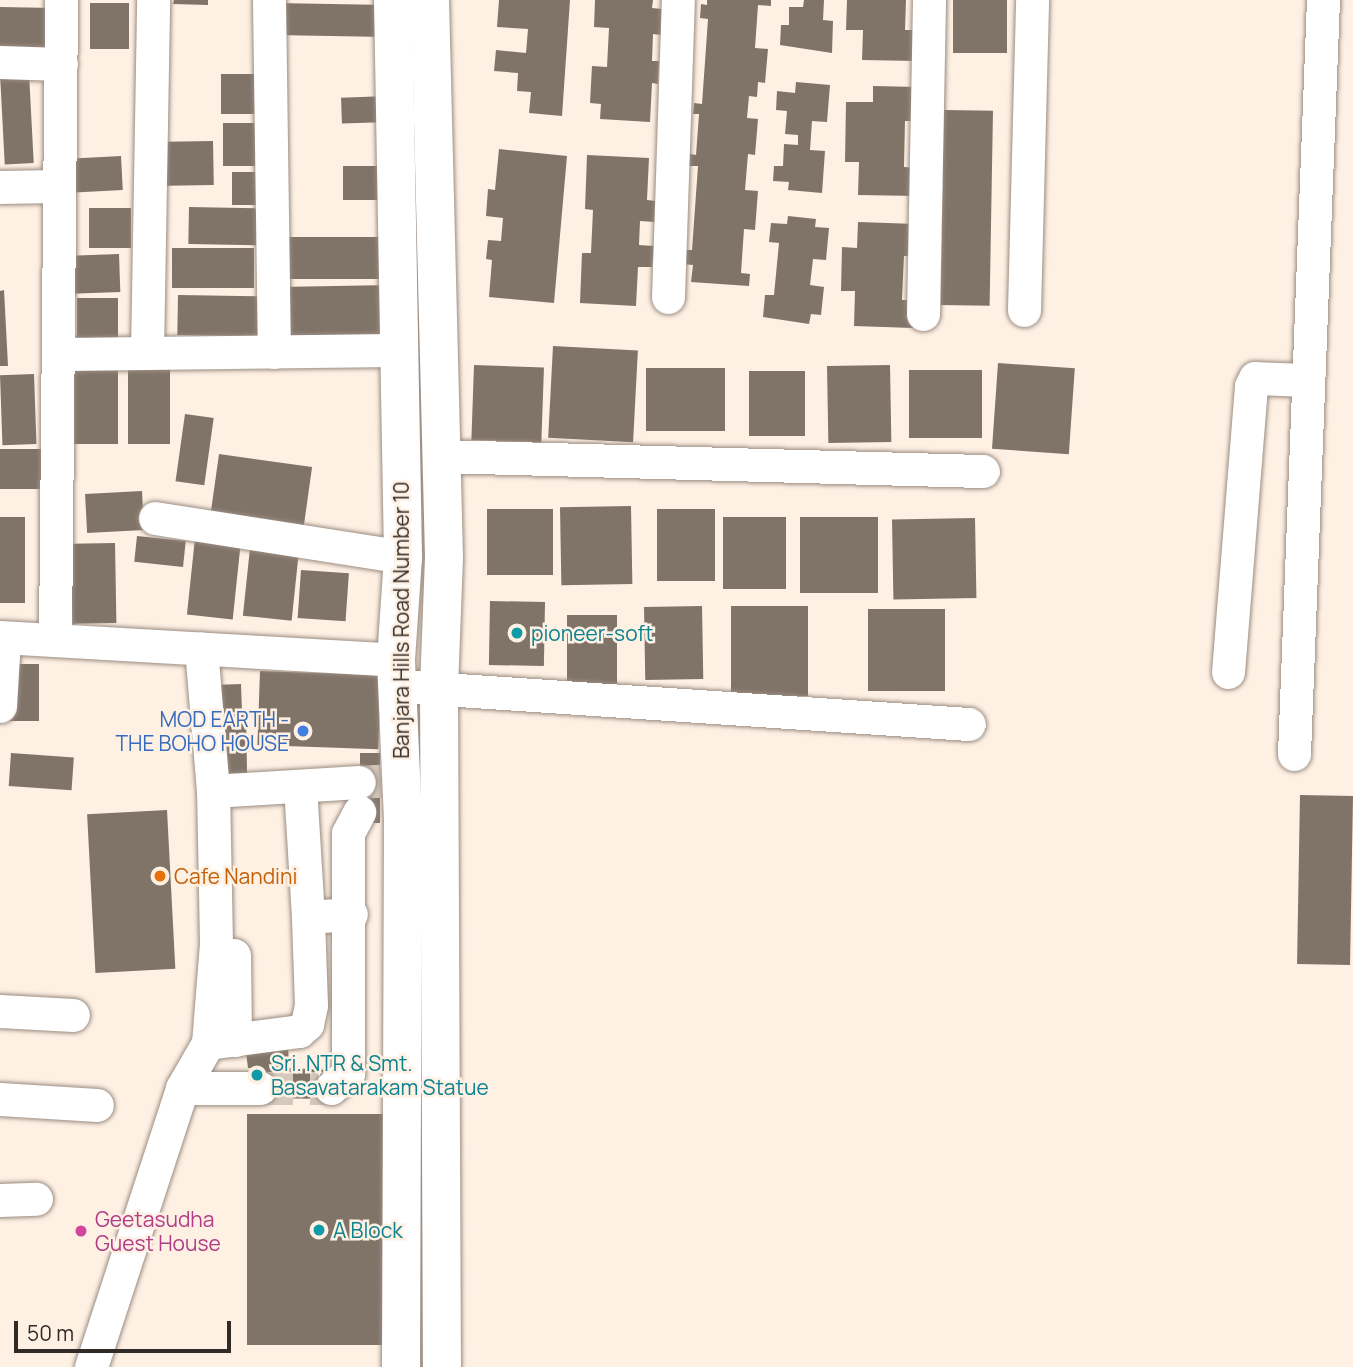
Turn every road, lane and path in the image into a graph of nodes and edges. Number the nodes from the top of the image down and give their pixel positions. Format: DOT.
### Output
graph roads {
  1 [pos="61,0"];
  2 [pos="153,0"];
  3 [pos="269,0"];
  4 [pos="393,0"];
  5 [pos="430,0"];
  6 [pos="678,0"];
  7 [pos="929,0"];
  8 [pos="1032,0"];
  9 [pos="1323,0"];
  10 [pos="0,62"];
  11 [pos="61,64"];
  12 [pos="58,186"];
  13 [pos="0,187"];
  14 [pos="668,297"];
  15 [pos="1024,310"];
  16 [pos="923,314"];
  17 [pos="399,350"];
  18 [pos="274,352"];
  19 [pos="147,353"];
  20 [pos="59,354"];
  21 [pos="1308,380"];
  22 [pos="441,456"];
  23 [pos="983,471"];
  24 [pos="155,518"];
  25 [pos="403,557"];
  26 [pos="2,637"];
  27 [pos="55,640"];
  28 [pos="201,649"];
  29 [pos="1228,672"];
  30 [pos="397,673"];
  31 [pos="439,687"];
  32 [pos="0,706"];
  33 [pos="970,724"];
  34 [pos="1294,754"];
  35 [pos="300,786"];
  36 [pos="223,791"];
  37 [pos="380,796"];
  38 [pos="351,914"];
  39 [pos="308,918"];
  40 [pos="0,1011"];
  41 [pos="73,1015"];
  42 [pos="222,1042"];
  43 [pos="182,1088"];
  44 [pos="260,1088"];
  45 [pos="331,1088"];
  46 [pos="0,1099"];
  47 [pos="97,1105"];
  48 [pos="36,1199"];
  49 [pos="0,1200"];
  50 [pos="91,1367"];
  51 [pos="401,1367"];
  52 [pos="442,1367"];
  1 -- 11 [label="street"];
  2 -- 19 [label="street"];
  3 -- 18 [label="street"];
  4 -- 17 [label="main road, Banjara Hills Road Number 10"];
  5 -- 22 [label="main road, Banjara Hills Road Number 10"];
  6 -- 14 [label="street"];
  7 -- 16 [label="street"];
  8 -- 15 [label="street"];
  9 -- 21 [label="street"];
  10 -- 11 [label="street"];
  11 -- 12 [label="street"];
  12 -- 13 [label="street"];
  12 -- 20 [label="street"];
  17 -- 18 [label="street"];
  17 -- 25 [label="main road, Banjara Hills Road Number 10"];
  18 -- 19 [label="street"];
  19 -- 20 [label="street"];
  20 -- 27 [label="street"];
  21 -- 29 [label="street"];
  21 -- 34 [label="street"];
  22 -- 23 [label="street"];
  22 -- 31 [label="main road, Banjara Hills Road Number 10"];
  24 -- 25 [label="street"];
  25 -- 30 [label="main road, Banjara Hills Road Number 10"];
  26 -- 27 [label="street"];
  26 -- 32 [label="street"];
  27 -- 28 [label="street"];
  28 -- 30 [label="street"];
  28 -- 36 [label="street"];
  30 -- 31 [label="street"];
  30 -- 37 [label="main road, Banjara Hills Road Number 10"];
  31 -- 33 [label="street"];
  31 -- 52 [label="main road, Banjara Hills Road Number 10"];
  35 -- 36 [label="street"];
  35 -- 37 [label="street"];
  35 -- 39 [label="street"];
  36 -- 42 [label="street"];
  37 -- 38 [label="street"];
  37 -- 51 [label="main road, Banjara Hills Road Number 10"];
  38 -- 39 [label="street"];
  38 -- 45 [label="street"];
  39 -- 42 [label="street"];
  40 -- 41 [label="street"];
  42 -- 43 [label="street"];
  43 -- 44 [label="street"];
  43 -- 50 [label="street"];
  46 -- 47 [label="street"];
  48 -- 49 [label="street"];
}
